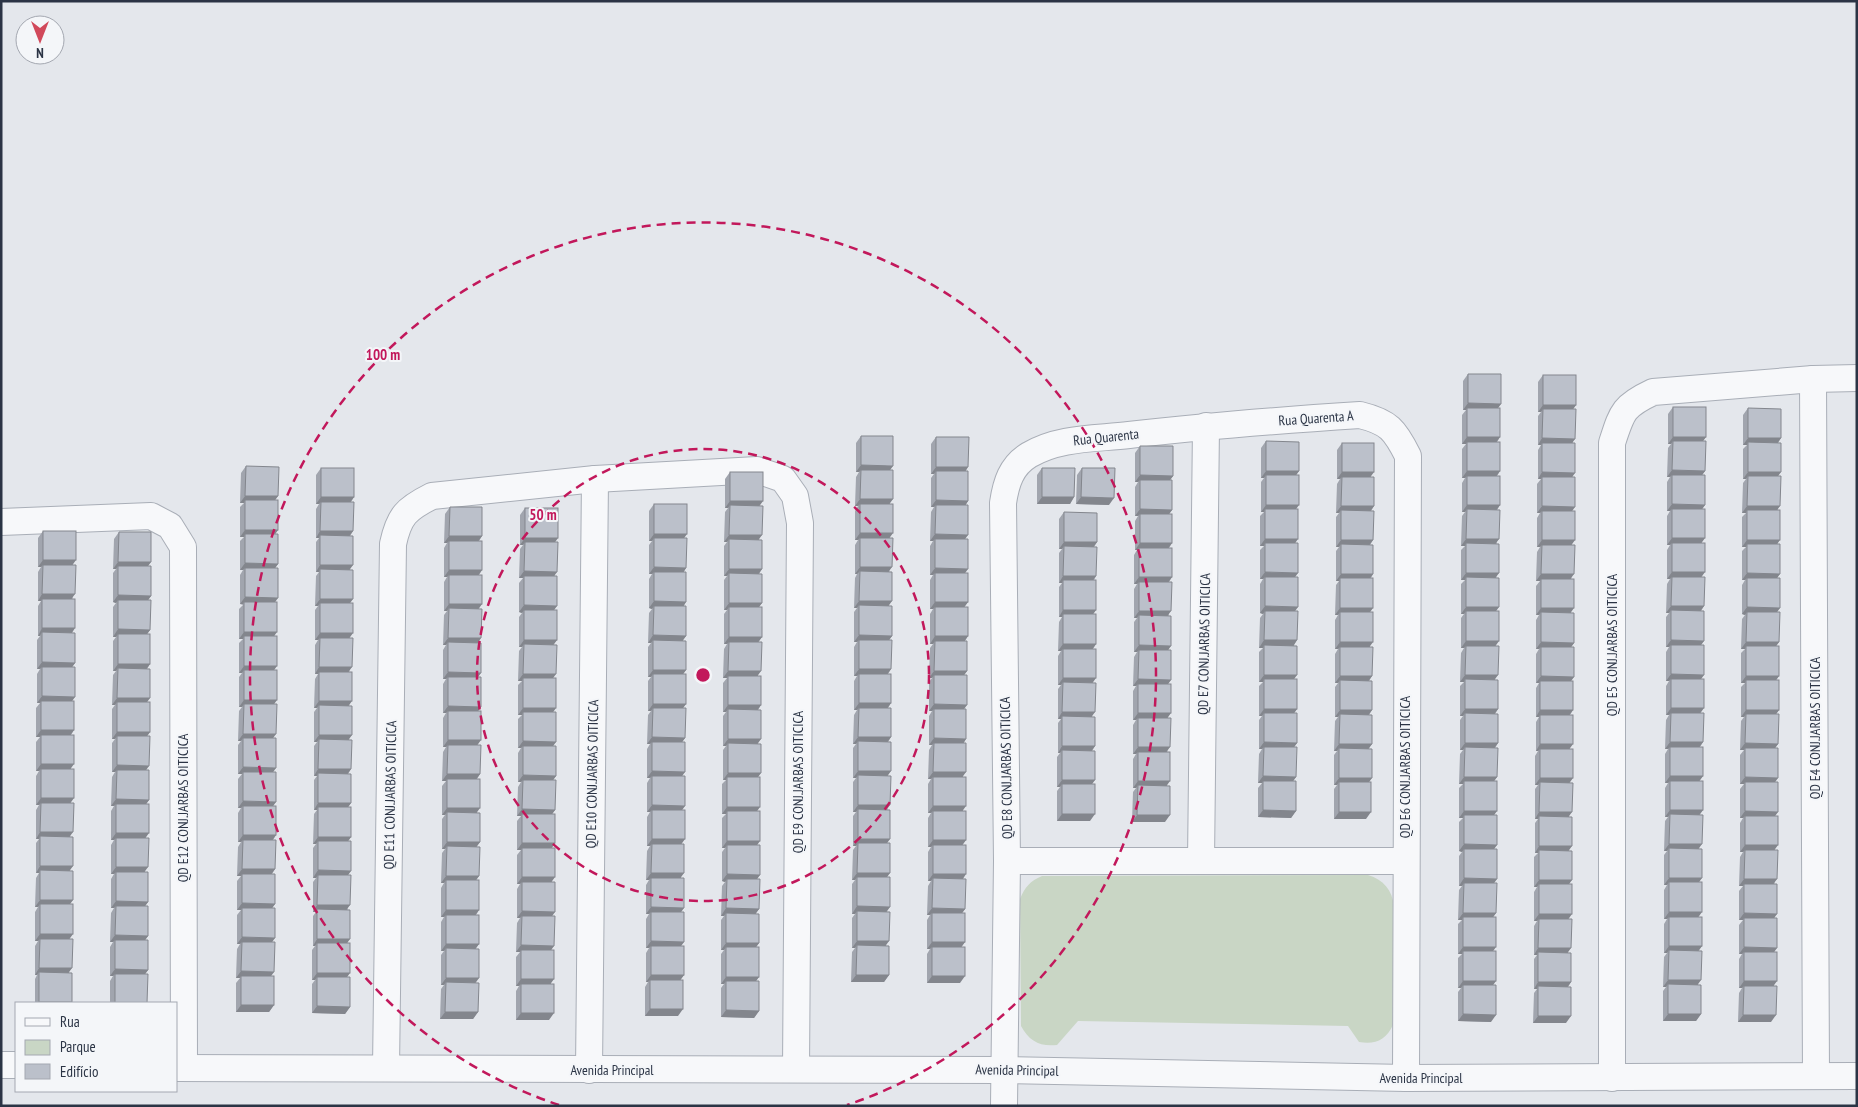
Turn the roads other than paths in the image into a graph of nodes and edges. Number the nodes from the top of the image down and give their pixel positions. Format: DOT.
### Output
graph roads {
  1 [pos="1857,378"];
  2 [pos="1813,379"];
  3 [pos="1206,426"];
  4 [pos="1408,456"];
  5 [pos="1014,468"];
  6 [pos="595,479"];
  7 [pos="1,522"];
  8 [pos="1007,861"];
  9 [pos="1201,861"];
  10 [pos="1405,861"];
  11 [pos="1,1065"];
  12 [pos="15,1065"];
  13 [pos="180,1068"];
  14 [pos="386,1068"];
  15 [pos="796,1069"];
  16 [pos="588,1070"];
  17 [pos="1004,1070"];
  18 [pos="1816,1076"];
  19 [pos="1857,1076"];
  20 [pos="1406,1078"];
  21 [pos="1612,1078"];
  22 [pos="1004,1106"];
  1 -- 2 [label="street, QD E5 CONJ.JARBAS OITICICA"];
  2 -- 18 [label="street, QD E4 CONJ.JARBAS OITICICA"];
  2 -- 21 [label="street, QD E5 CONJ.JARBAS OITICICA"];
  3 -- 4 [label="street, Rua Quarenta A"];
  3 -- 5 [label="street, Rua Quarenta"];
  3 -- 9 [label="street, QD E7 CONJ.JARBAS OITICICA"];
  4 -- 10 [label="street, QD E6 CONJ.JARBAS OITICICA"];
  5 -- 8 [label="street, QD E8 CONJ.JARBAS OITICICA"];
  6 -- 14 [label="street, QD E11 CONJ.JARBAS OITICICA"];
  6 -- 15 [label="street, QD E9 CONJ.JARBAS OITICICA"];
  6 -- 16 [label="street, QD E10 CONJ.JARBAS OITICICA"];
  7 -- 13 [label="street, QD E12 CONJ.JARBAS OITICICA"];
  8 -- 9 [label="street"];
  8 -- 17 [label="street, QD E8 CONJ.JARBAS OITICICA"];
  9 -- 10 [label="street"];
  10 -- 20 [label="street, QD E6 CONJ.JARBAS OITICICA"];
  11 -- 12 [label="street"];
  13 -- 14 [label="street, Avenida Principal"];
  14 -- 16 [label="street, Avenida Principal"];
  15 -- 16 [label="street, Avenida Principal"];
  15 -- 17 [label="street, Avenida Principal"];
  17 -- 20 [label="street, Avenida Principal"];
  17 -- 22 [label="street, QD E8 CONJ.JARBAS OITICICA"];
  18 -- 19 [label="street, Avenida Principal"];
  18 -- 21 [label="street, Avenida Principal"];
  20 -- 21 [label="street, Avenida Principal"];
}
